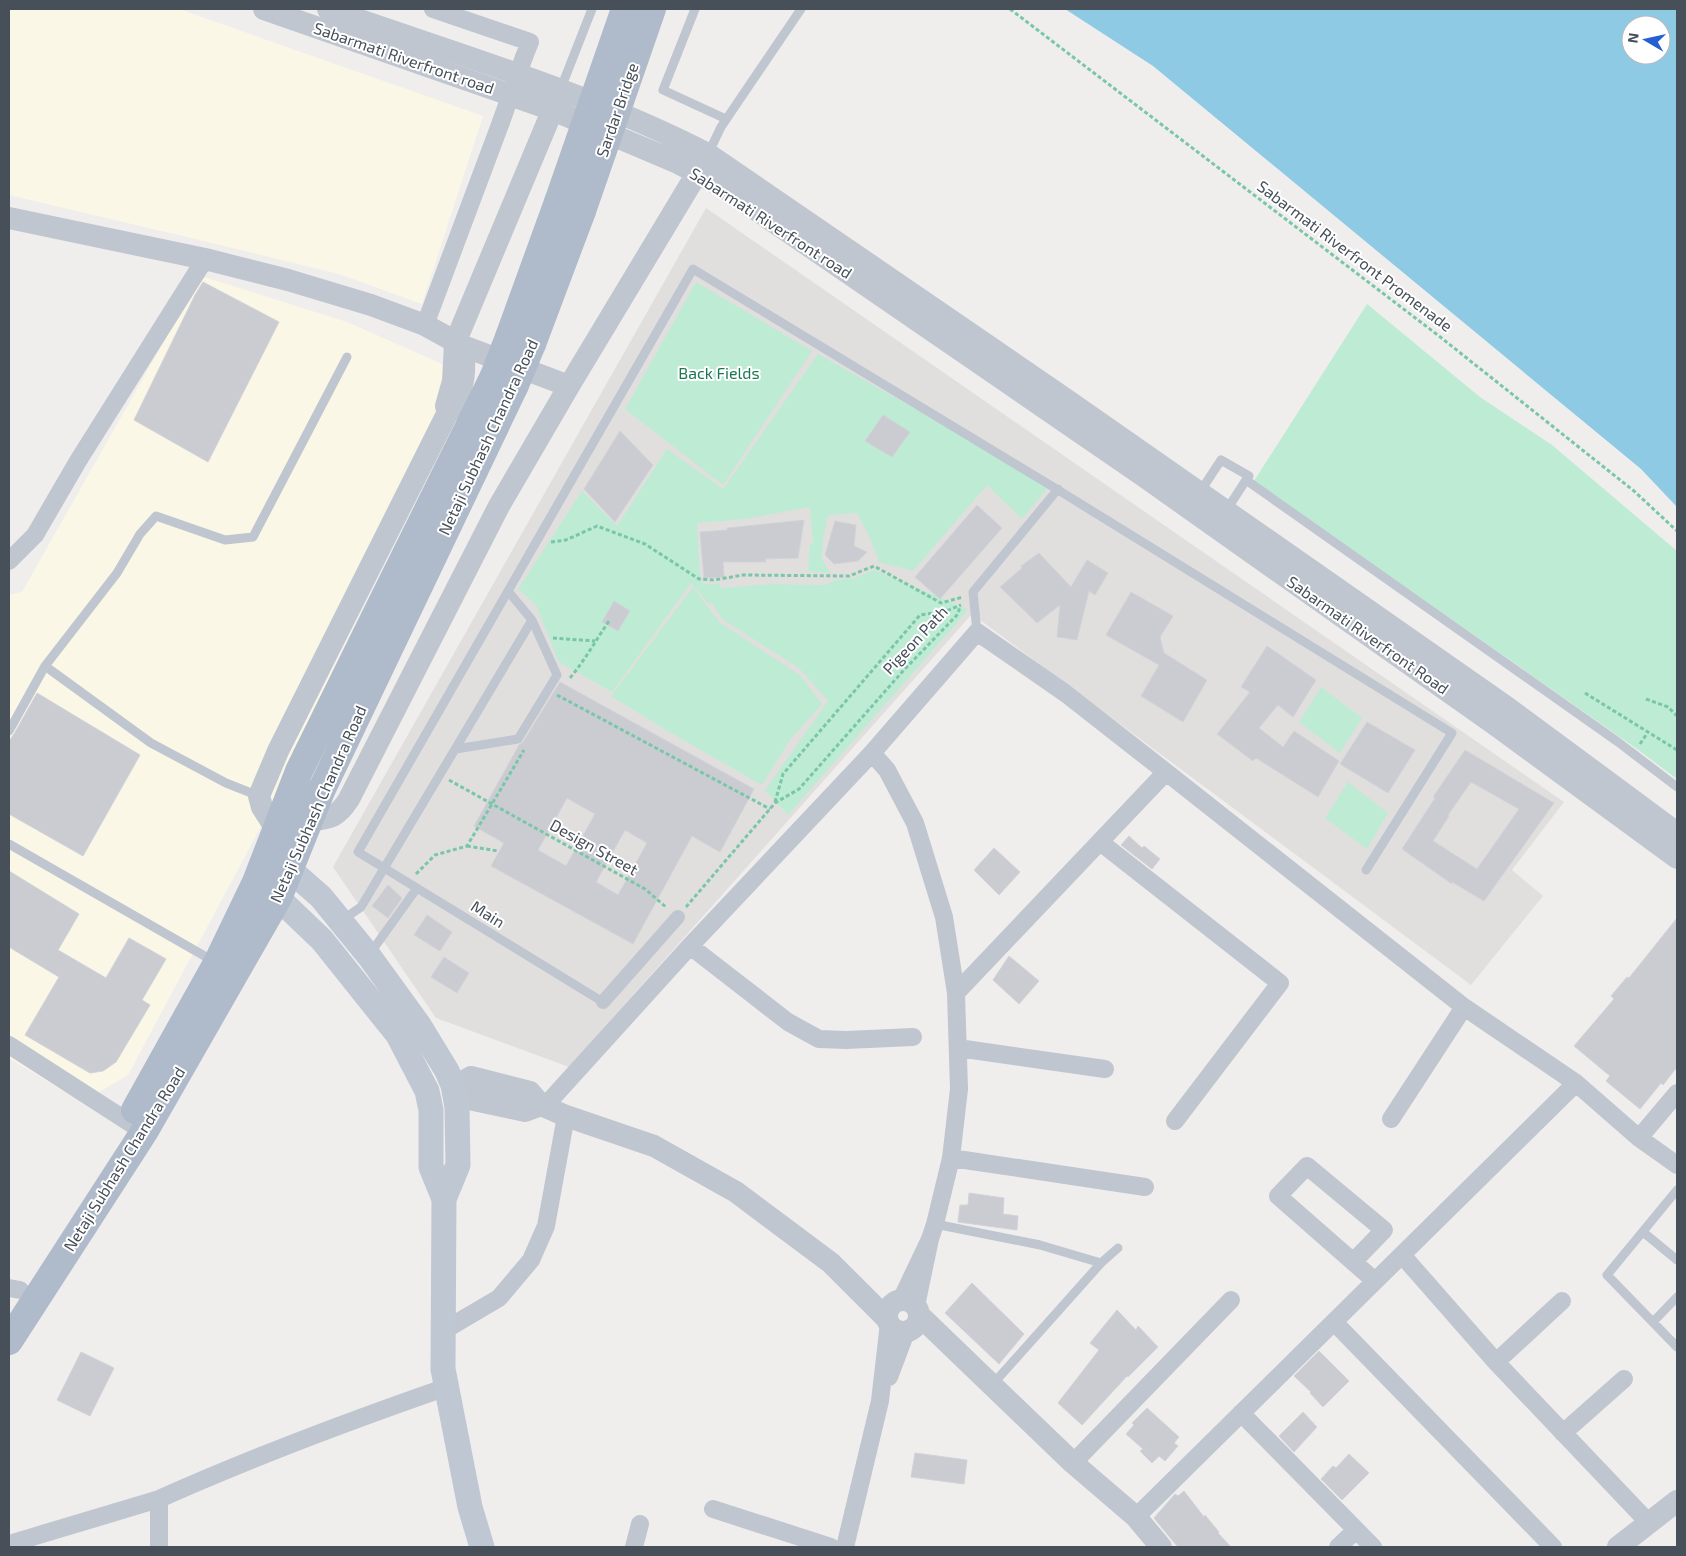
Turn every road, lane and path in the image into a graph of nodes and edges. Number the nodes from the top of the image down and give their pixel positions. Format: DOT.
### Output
graph roads {
  1 [pos="264,9"];
  2 [pos="328,9"];
  3 [pos="433,9"];
  4 [pos="592,9"];
  5 [pos="625,9"];
  6 [pos="652,9"];
  7 [pos="695,9"];
  8 [pos="801,9"];
  9 [pos="1010,9"];
  10 [pos="561,88"];
  11 [pos="553,110"];
  12 [pos="726,119"];
  13 [pos="703,164"];
  14 [pos="570,206"];
  15 [pos="9,218"];
  16 [pos="205,259"];
  17 [pos="425,325"];
  18 [pos="459,344"];
  19 [pos="347,357"];
  20 [pos="505,380"];
  21 [pos="569,386"];
  22 [pos="1061,408"];
  23 [pos="1246,480"];
  24 [pos="1058,490"];
  25 [pos="1200,493"];
  26 [pos="1226,511"];
  27 [pos="1677,531"];
  28 [pos="535,544"];
  29 [pos="9,561"];
  30 [pos="508,591"];
  31 [pos="969,597"];
  32 [pos="532,620"];
  33 [pos="609,621"];
  34 [pos="978,632"];
  35 [pos="540,637"];
  36 [pos="595,641"];
  37 [pos="45,666"];
  38 [pos="566,681"];
  39 [pos="561,688"];
  40 [pos="1585,693"];
  41 [pos="556,694"];
  42 [pos="1646,699"];
  43 [pos="551,702"];
  44 [pos="1677,716"];
  45 [pos="9,731"];
  46 [pos="1648,732"];
  47 [pos="527,745"];
  48 [pos="1637,748"];
  49 [pos="456,749"];
  50 [pos="1677,750"];
  51 [pos="872,753"];
  52 [pos="1166,772"];
  53 [pos="1677,787"];
  54 [pos="259,796"];
  55 [pos="775,803"];
  56 [pos="493,805"];
  57 [pos="770,809"];
  58 [pos="308,821"];
  59 [pos="276,828"];
  60 [pos="1677,833"];
  61 [pos="1100,842"];
  62 [pos="9,844"];
  63 [pos="467,846"];
  64 [pos="498,850"];
  65 [pos="266,854"];
  66 [pos="1677,858"];
  67 [pos="383,867"];
  68 [pos="289,869"];
  69 [pos="1366,870"];
  70 [pos="256,882"];
  71 [pos="407,882"];
  72 [pos="417,888"];
  73 [pos="278,898"];
  74 [pos="678,917"];
  75 [pos="341,921"];
  76 [pos="690,946"];
  77 [pos="368,956"];
  78 [pos="217,963"];
  79 [pos="956,993"];
  80 [pos="603,1002"];
  81 [pos="1464,1007"];
  82 [pos="913,1037"];
  83 [pos="9,1045"];
  84 [pos="958,1048"];
  85 [pos="1105,1069"];
  86 [pos="1576,1083"];
  87 [pos="455,1085"];
  88 [pos="427,1091"];
  89 [pos="1677,1093"];
  90 [pos="543,1105"];
  91 [pos="566,1116"];
  92 [pos="1391,1119"];
  93 [pos="1175,1121"];
  94 [pos="136,1127"];
  95 [pos="1640,1138"];
  96 [pos="951,1158"];
  97 [pos="1677,1165"];
  98 [pos="1145,1187"];
  99 [pos="1677,1190"];
  100 [pos="444,1198"];
  101 [pos="932,1232"];
  102 [pos="1643,1232"];
  103 [pos="1118,1248"];
  104 [pos="1402,1255"];
  105 [pos="1677,1260"];
  106 [pos="1353,1262"];
  107 [pos="1101,1263"];
  108 [pos="1375,1281"];
  109 [pos="13,1295"];
  110 [pos="1677,1297"];
  111 [pos="1231,1300"];
  112 [pos="1562,1301"];
  113 [pos="903,1316"];
  114 [pos="1334,1322"];
  115 [pos="1653,1322"];
  116 [pos="443,1331"];
  117 [pos="9,1340"];
  118 [pos="1677,1347"];
  119 [pos="1496,1362"];
  120 [pos="985,1379"];
  121 [pos="1624,1379"];
  122 [pos="446,1387"];
  123 [pos="1241,1413"];
  124 [pos="1563,1433"];
  125 [pos="1073,1462"];
  126 [pos="159,1499"];
  127 [pos="1677,1501"];
  128 [pos="713,1509"];
  129 [pos="1136,1517"];
  130 [pos="640,1524"];
  131 [pos="1649,1524"];
  132 [pos="1356,1530"];
  133 [pos="9,1544"];
  134 [pos="159,1547"];
  135 [pos="482,1547"];
  136 [pos="634,1547"];
  137 [pos="831,1547"];
  138 [pos="845,1547"];
  139 [pos="1162,1547"];
  140 [pos="1338,1547"];
  141 [pos="1373,1547"];
  142 [pos="1553,1547"];
  143 [pos="1618,1547"];
  1 -- 11 [label="street, Sabarmati Riverfront road"];
  2 -- 10 [label="street, Sabarmati Riverfront road"];
  3 -- 17 [label="street, bridge"];
  4 -- 10 [label="lane"];
  5 -- 14 [label="main road, Sardar Bridge, bridge"];
  6 -- 14 [label="main road, Sardar Bridge, bridge"];
  7 -- 12 [label="lane"];
  8 -- 12 [label="lane"];
  9 -- 27 [label="path, Sabarmati Riverfront Promenade"];
  10 -- 11 [label="street"];
  10 -- 13 [label="street, Sabarmati Riverfront road"];
  11 -- 13 [label="street, Sabarmati Riverfront road"];
  11 -- 18 [label="street"];
  12 -- 13 [label="lane"];
  13 -- 21 [label="street"];
  13 -- 22 [label="street, Sabarmati Riverfront road"];
  14 -- 20 [label="main road, Netaji Subhash Chandra Road, bridge"];
  15 -- 16 [label="street"];
  16 -- 17 [label="street"];
  16 -- 29 [label="street"];
  17 -- 18 [label="street"];
  18 -- 21 [label="street"];
  18 -- 54 [label="street"];
  19 -- 37 [label="lane"];
  20 -- 58 [label="main road, Netaji Subhash Chandra Road"];
  20 -- 59 [label="main road, Netaji Subhash Chandra Road"];
  21 -- 58 [label="street"];
  22 -- 25 [label="street, Sabarmati Riverfront Road"];
  22 -- 66 [label="street, Sabarmati Riverfront Road"];
  23 -- 25 [label="lane"];
  23 -- 26 [label="lane"];
  23 -- 53 [label="lane"];
  24 -- 28 [label="lane"];
  24 -- 34 [label="lane"];
  24 -- 69 [label="lane"];
  25 -- 26 [label="street, Sabarmati Riverfront Road"];
  26 -- 60 [label="street, Sabarmati Riverfront Road"];
  28 -- 30 [label="lane"];
  28 -- 31 [label="path"];
  30 -- 32 [label="lane"];
  30 -- 67 [label="lane, Main"];
  32 -- 35 [label="lane"];
  32 -- 49 [label="lane"];
  33 -- 36 [label="path"];
  34 -- 51 [label="street"];
  34 -- 52 [label="street"];
  35 -- 36 [label="path"];
  35 -- 49 [label="lane"];
  36 -- 38 [label="path"];
  37 -- 45 [label="lane"];
  37 -- 54 [label="lane"];
  39 -- 41 [label="path"];
  40 -- 46 [label="path"];
  41 -- 43 [label="path"];
  41 -- 57 [label="path"];
  42 -- 44 [label="path"];
  46 -- 48 [label="path"];
  46 -- 50 [label="path"];
  47 -- 56 [label="path"];
  49 -- 67 [label="lane"];
  51 -- 76 [label="street"];
  51 -- 79 [label="street"];
  52 -- 61 [label="street"];
  52 -- 81 [label="street"];
  54 -- 59 [label="street"];
  55 -- 55 [label="path, Pigeon Path"];
  55 -- 57 [label="path, Pigeon Path"];
  56 -- 63 [label="path"];
  56 -- 74 [label="path, Design Street"];
  57 -- 74 [label="path, Pigeon Path"];
  58 -- 68 [label="main road, Netaji Subhash Chandra Road"];
  59 -- 65 [label="main road, Netaji Subhash Chandra Road"];
  61 -- 79 [label="street"];
  61 -- 93 [label="street"];
  62 -- 78 [label="lane"];
  63 -- 64 [label="path"];
  63 -- 71 [label="path"];
  65 -- 68 [label="main road"];
  65 -- 70 [label="main road, Netaji Subhash Chandra Road"];
  67 -- 71 [label="lane, Main"];
  67 -- 75 [label="lane"];
  68 -- 73 [label="main road, Netaji Subhash Chandra Road"];
  68 -- 75 [label="main road"];
  70 -- 73 [label="main road"];
  70 -- 78 [label="main road, Netaji Subhash Chandra Road"];
  71 -- 72 [label="lane, Main"];
  72 -- 77 [label="lane"];
  72 -- 80 [label="lane, Main"];
  73 -- 88 [label="main road"];
  73 -- 94 [label="main road, Netaji Subhash Chandra Road"];
  74 -- 80 [label="street"];
  75 -- 77 [label="main road"];
  76 -- 82 [label="street"];
  76 -- 90 [label="street"];
  77 -- 87 [label="main road"];
  78 -- 94 [label="main road, Netaji Subhash Chandra Road"];
  79 -- 84 [label="street"];
  81 -- 86 [label="street"];
  81 -- 92 [label="street"];
  83 -- 94 [label="street"];
  84 -- 85 [label="street"];
  84 -- 96 [label="street"];
  86 -- 95 [label="street"];
  86 -- 104 [label="street"];
  87 -- 88 [label="street"];
  87 -- 90 [label="street"];
  87 -- 100 [label="main road"];
  88 -- 100 [label="main road"];
  89 -- 95 [label="street"];
  90 -- 91 [label="street"];
  91 -- 113 [label="street"];
  91 -- 116 [label="street"];
  94 -- 109 [label="main road, Netaji Subhash Chandra Road"];
  94 -- 117 [label="main road, Netaji Subhash Chandra Road"];
  95 -- 97 [label="street"];
  96 -- 98 [label="street"];
  96 -- 101 [label="street"];
  99 -- 102 [label="lane"];
  100 -- 116 [label="main road"];
  101 -- 107 [label="lane"];
  101 -- 113 [label="street"];
  102 -- 105 [label="lane"];
  102 -- 115 [label="lane"];
  103 -- 107 [label="lane"];
  104 -- 108 [label="street"];
  104 -- 119 [label="street"];
  106 -- 106 [label="street"];
  106 -- 108 [label="street"];
  107 -- 120 [label="lane"];
  108 -- 114 [label="street"];
  110 -- 115 [label="lane"];
  111 -- 125 [label="street"];
  112 -- 119 [label="street"];
  113 -- 120 [label="street"];
  113 -- 138 [label="street"];
  114 -- 123 [label="street"];
  114 -- 142 [label="street"];
  115 -- 118 [label="lane"];
  116 -- 122 [label="main road"];
  119 -- 124 [label="street"];
  120 -- 125 [label="street"];
  121 -- 124 [label="street"];
  122 -- 126 [label="street"];
  122 -- 135 [label="main road"];
  123 -- 129 [label="street"];
  123 -- 132 [label="street"];
  124 -- 131 [label="street"];
  125 -- 129 [label="street"];
  126 -- 133 [label="street"];
  126 -- 134 [label="street"];
  127 -- 131 [label="street"];
  128 -- 137 [label="street"];
  129 -- 139 [label="street"];
  130 -- 136 [label="street"];
  131 -- 143 [label="street"];
  132 -- 140 [label="street"];
  132 -- 141 [label="street"];
}
